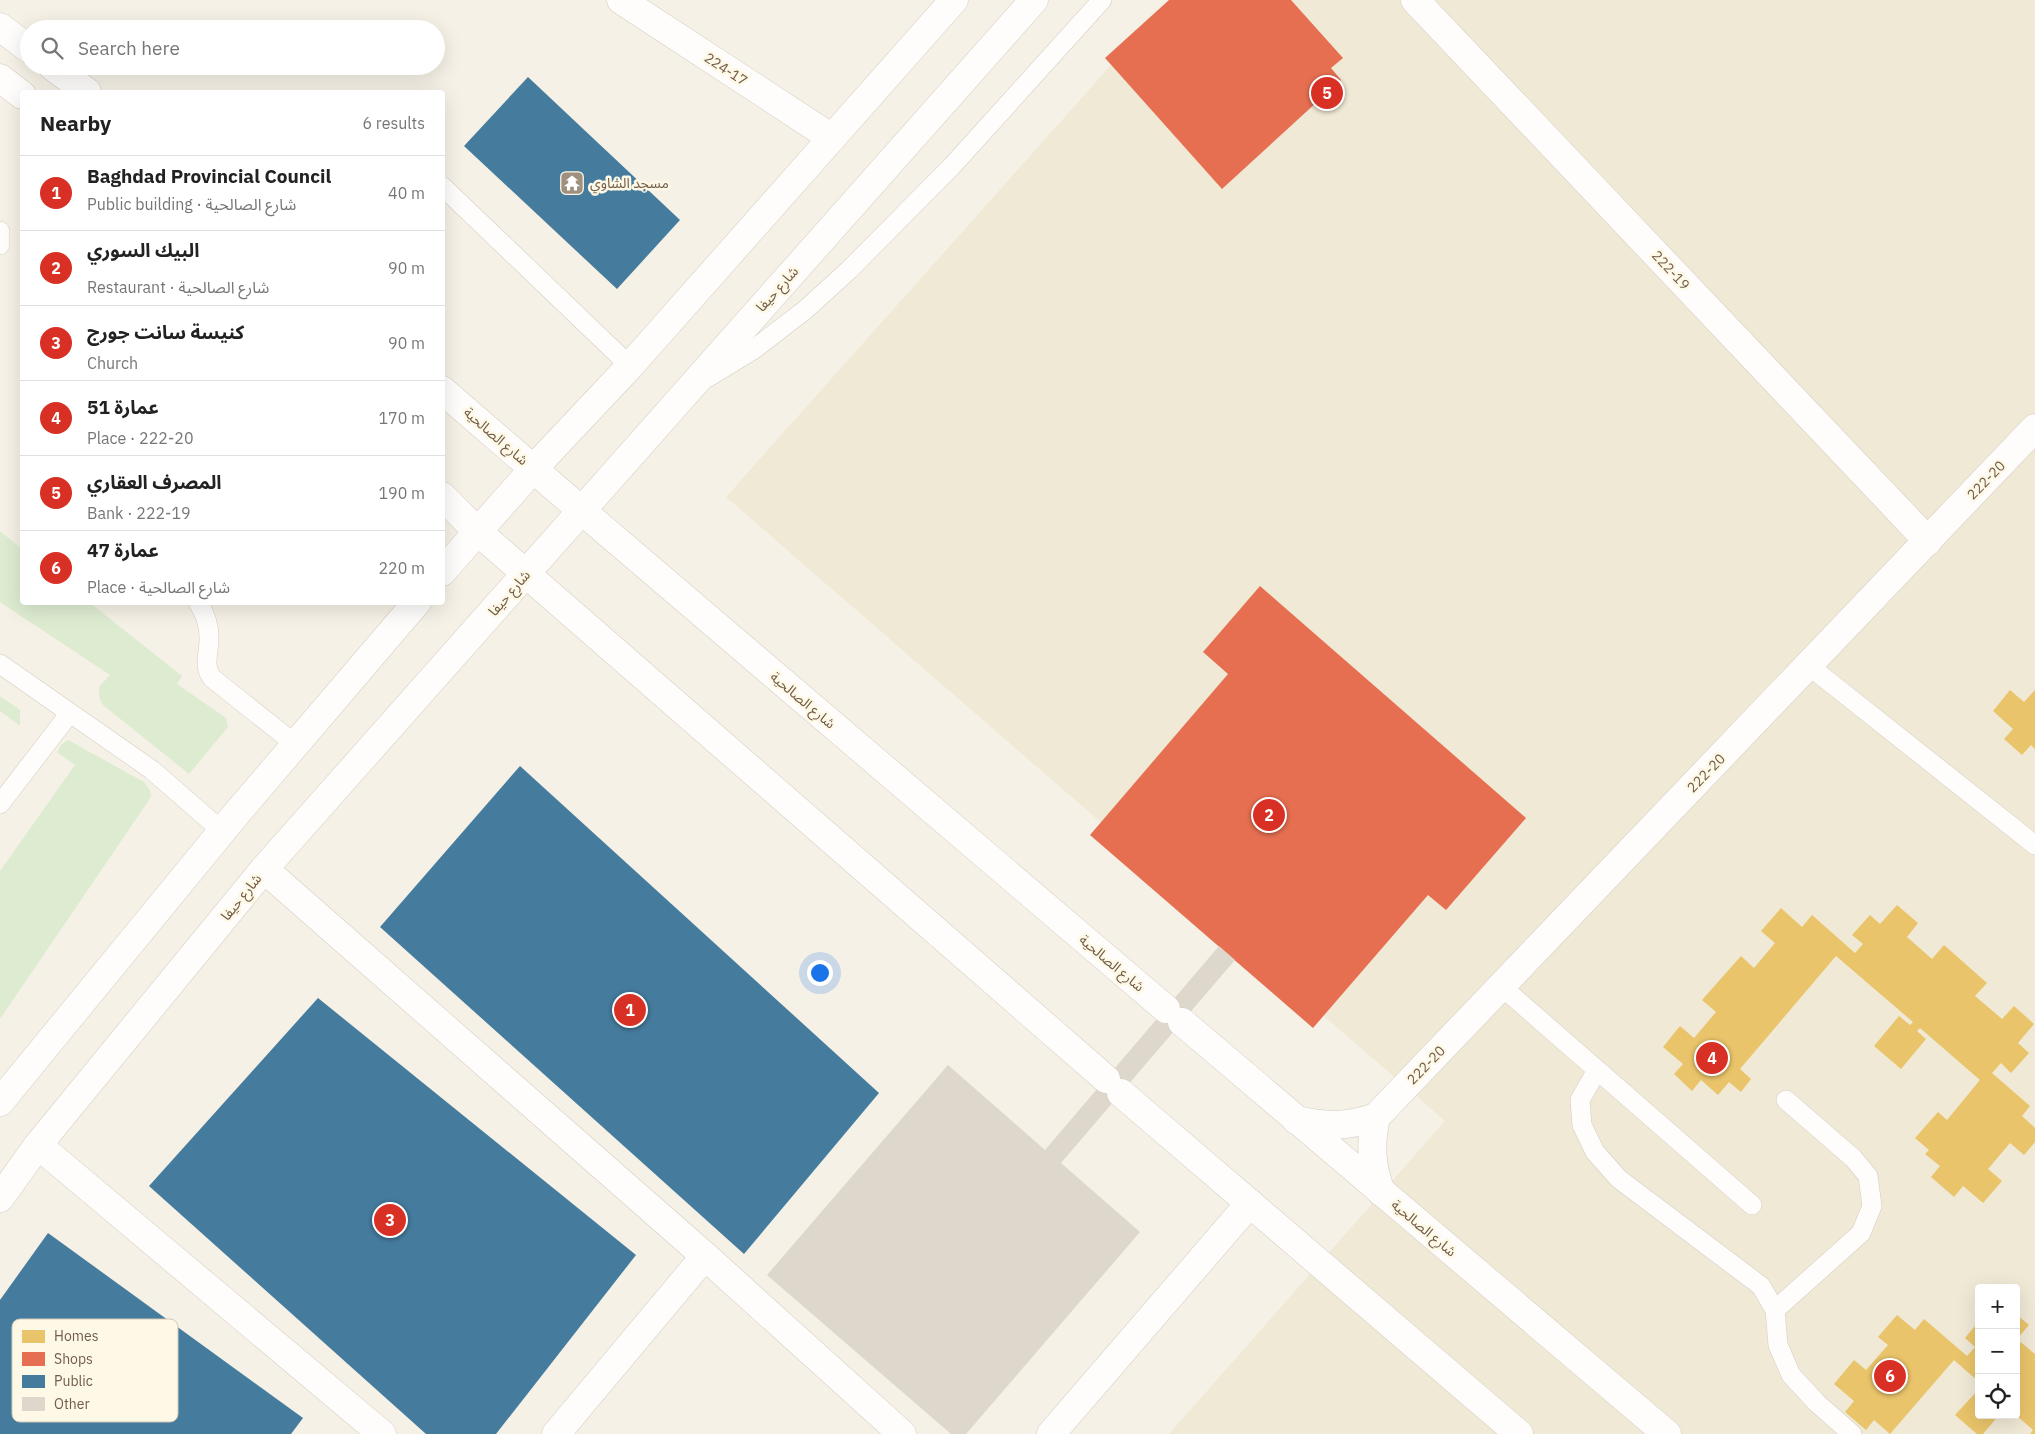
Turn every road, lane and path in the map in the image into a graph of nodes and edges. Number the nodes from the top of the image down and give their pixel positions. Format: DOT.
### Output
graph roads {
  1 [pos="621,0"];
  2 [pos="954,0"];
  3 [pos="1034,0"];
  4 [pos="1102,0"];
  5 [pos="1415,0"];
  6 [pos="0,27"];
  7 [pos="20,41"];
  8 [pos="64,75"];
  9 [pos="0,78"];
  10 [pos="85,90"];
  11 [pos="20,93"];
  12 [pos="832,138"];
  13 [pos="445,189"];
  14 [pos="0,231"];
  15 [pos="0,245"];
  16 [pos="630,366"];
  17 [pos="689,389"];
  18 [pos="445,393"];
  19 [pos="2035,428"];
  20 [pos="534,468"];
  21 [pos="445,499"];
  22 [pos="581,510"];
  23 [pos="477,531"];
  24 [pos="1928,540"];
  25 [pos="445,568"];
  26 [pos="526,574"];
  27 [pos="199,605"];
  28 [pos="414,605"];
  29 [pos="0,664"];
  30 [pos="1808,665"];
  31 [pos="70,712"];
  32 [pos="296,744"];
  33 [pos="0,804"];
  34 [pos="222,831"];
  35 [pos="2035,845"];
  36 [pos="264,869"];
  37 [pos="1501,986"];
  38 [pos="1597,1070"];
  39 [pos="1786,1100"];
  40 [pos="0,1102"];
  41 [pos="1376,1117"];
  42 [pos="1296,1120"];
  43 [pos="38,1145"];
  44 [pos="1381,1192"];
  45 [pos="0,1198"];
  46 [pos="1250,1203"];
  47 [pos="1752,1205"];
  48 [pos="705,1256"];
  49 [pos="1775,1310"];
  50 [pos="382,1434"];
  51 [pos="556,1434"];
  52 [pos="902,1434"];
  53 [pos="1052,1434"];
  54 [pos="1519,1434"];
  55 [pos="1666,1434"];
  56 [pos="1852,1434"];
  1 -- 12 [label="main road, 224-17"];
  2 -- 12 [label="main road"];
  3 -- 17 [label="main road, شارع حيفا"];
  4 -- 17 [label="lane"];
  5 -- 24 [label="main road, 222-19"];
  6 -- 7 [label="main road"];
  8 -- 10 [label="main road"];
  9 -- 11 [label="main road"];
  12 -- 16 [label="main road"];
  13 -- 16 [label="lane"];
  14 -- 15 [label="lane"];
  16 -- 20 [label="main road"];
  17 -- 22 [label="main road, شارع حيفا"];
  18 -- 20 [label="main road, شارع الصالحية"];
  19 -- 24 [label="main road, 222-20"];
  20 -- 22 [label="main road, شارع الصالحية"];
  20 -- 23 [label="main road"];
  21 -- 23 [label="main road"];
  22 -- 26 [label="main road, شارع حيفا"];
  22 -- 42 [label="main road, شارع الصالحية"];
  23 -- 25 [label="main road"];
  23 -- 26 [label="main road"];
  24 -- 30 [label="main road, 222-20"];
  26 -- 36 [label="main road, شارع حيفا"];
  26 -- 46 [label="main road"];
  27 -- 32 [label="lane"];
  28 -- 32 [label="main road"];
  29 -- 31 [label="lane"];
  30 -- 35 [label="lane"];
  30 -- 37 [label="main road, 222-20"];
  31 -- 33 [label="lane"];
  31 -- 34 [label="lane"];
  32 -- 34 [label="main road"];
  34 -- 40 [label="main road"];
  36 -- 43 [label="main road, شارع حيفا"];
  36 -- 48 [label="main road"];
  37 -- 38 [label="lane"];
  37 -- 41 [label="main road, 222-20"];
  38 -- 47 [label="lane"];
  38 -- 49 [label="lane"];
  39 -- 49 [label="lane"];
  41 -- 42 [label="main road"];
  41 -- 44 [label="main road"];
  42 -- 44 [label="main road, شارع الصالحية"];
  43 -- 45 [label="main road, شارع حيفا"];
  43 -- 50 [label="main road"];
  44 -- 55 [label="main road, شارع الصالحية"];
  46 -- 53 [label="main road"];
  46 -- 54 [label="main road"];
  48 -- 51 [label="main road"];
  48 -- 52 [label="main road"];
  49 -- 56 [label="lane"];
}
